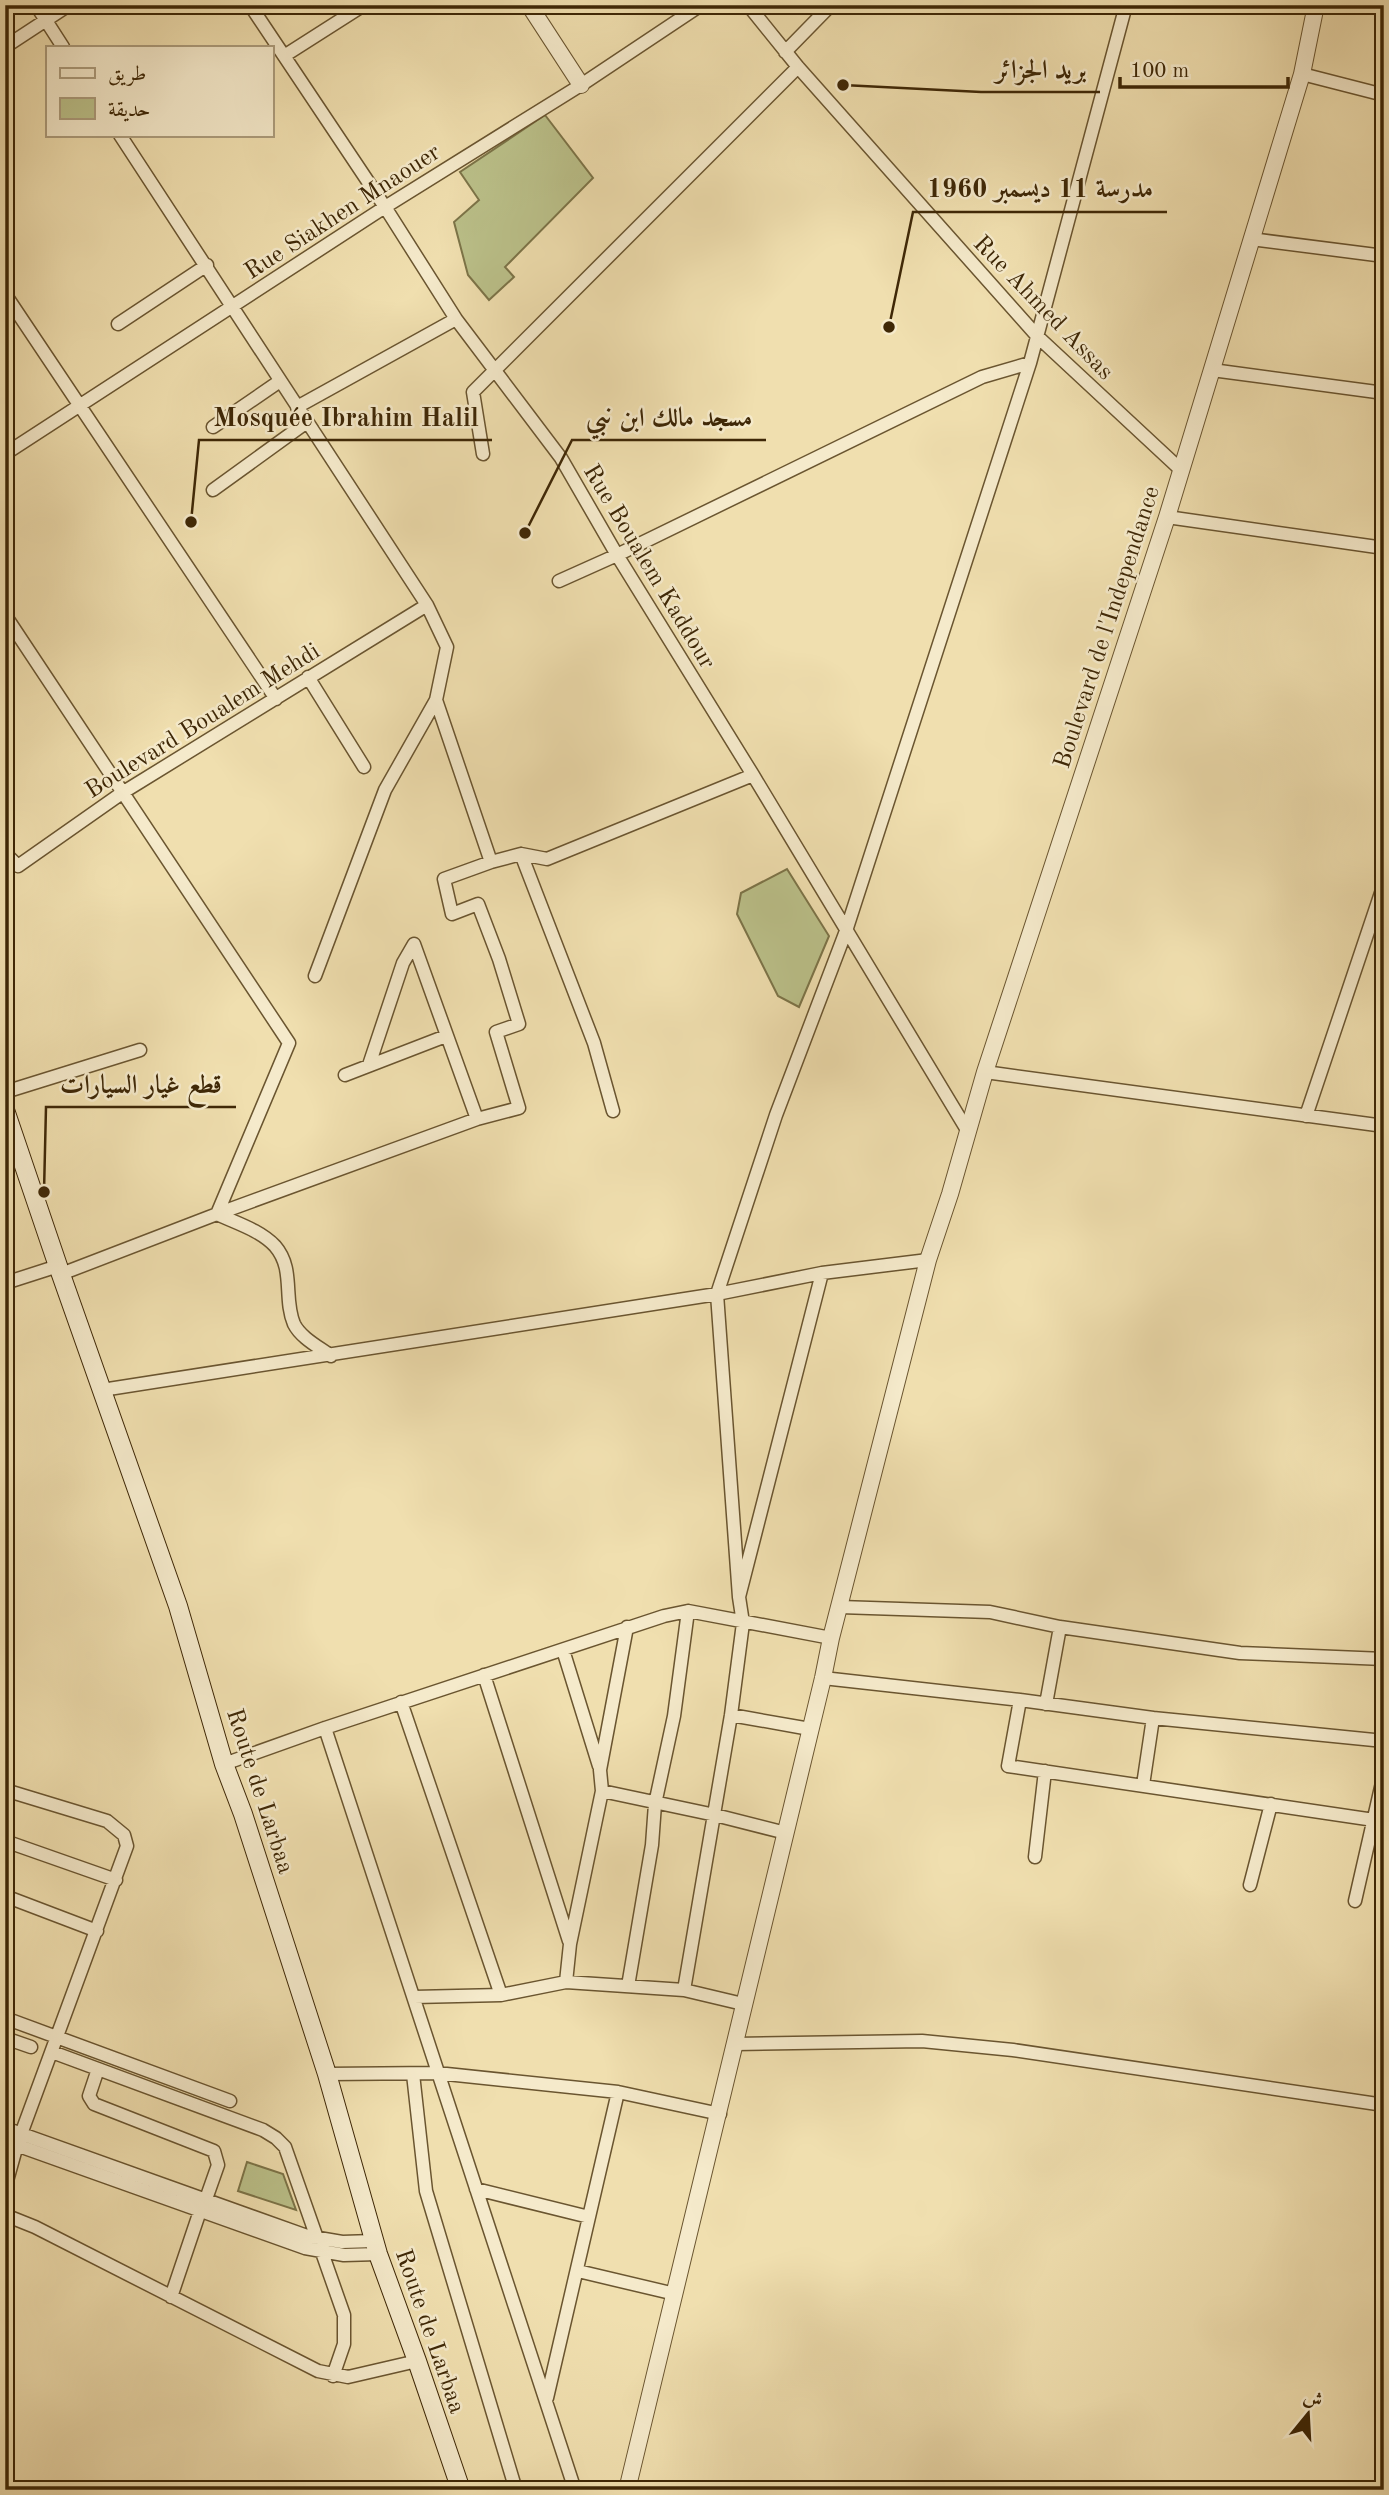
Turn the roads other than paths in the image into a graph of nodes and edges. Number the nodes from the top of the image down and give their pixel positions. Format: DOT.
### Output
graph roads {
  1 [pos="36,5"];
  2 [pos="69,5"];
  3 [pos="250,5"];
  4 [pos="364,5"];
  5 [pos="529,5"];
  6 [pos="701,5"];
  7 [pos="748,5"];
  8 [pos="831,5"];
  9 [pos="1126,5"];
  10 [pos="1316,5"];
  11 [pos="46,21"];
  12 [pos="62,46"];
  13 [pos="5,47"];
  14 [pos="785,52"];
  15 [pos="284,56"];
  16 [pos="798,67"];
  17 [pos="1303,74"];
  18 [pos="581,85"];
  19 [pos="1384,95"];
  20 [pos="121,136"];
  21 [pos="385,207"];
  22 [pos="1251,239"];
  23 [pos="1384,256"];
  24 [pos="207,265"];
  25 [pos="5,294"];
  26 [pos="231,307"];
  27 [pos="456,319"];
  28 [pos="118,324"];
  29 [pos="1038,337"];
  30 [pos="1030,363"];
  31 [pos="494,370"];
  32 [pos="1212,370"];
  33 [pos="280,381"];
  34 [pos="1384,393"];
  35 [pos="80,407"];
  36 [pos="297,407"];
  37 [pos="307,422"];
  38 [pos="213,427"];
  39 [pos="5,454"];
  40 [pos="483,454"];
  41 [pos="1181,470"];
  42 [pos="213,490"];
  43 [pos="1167,517"];
  44 [pos="1384,548"];
  45 [pos="617,555"];
  46 [pos="559,581"];
  47 [pos="426,604"];
  48 [pos="5,615"];
  49 [pos="308,677"];
  50 [pos="276,699"];
  51 [pos="436,700"];
  52 [pos="364,767"];
  53 [pos="753,775"];
  54 [pos="122,793"];
  55 [pos="5,853"];
  56 [pos="521,854"];
  57 [pos="491,862"];
  58 [pos="1384,884"];
  59 [pos="846,931"];
  60 [pos="315,976"];
  61 [pos="446,1036"];
  62 [pos="140,1050"];
  63 [pos="369,1065"];
  64 [pos="985,1072"];
  65 [pos="345,1075"];
  66 [pos="5,1092"];
  67 [pos="5,1110"];
  68 [pos="613,1111"];
  69 [pos="1306,1116"];
  70 [pos="477,1119"];
  71 [pos="1384,1126"];
  72 [pos="967,1130"];
  73 [pos="217,1214"];
  74 [pos="928,1260"];
  75 [pos="59,1270"];
  76 [pos="822,1273"];
  77 [pos="5,1283"];
  78 [pos="717,1294"];
  79 [pos="331,1356"];
  80 [pos="102,1390"];
  81 [pos="739,1597"];
  82 [pos="840,1607"];
  83 [pos="688,1611"];
  84 [pos="743,1623"];
  85 [pos="626,1627"];
  86 [pos="1060,1627"];
  87 [pos="831,1638"];
  88 [pos="563,1650"];
  89 [pos="1384,1659"];
  90 [pos="484,1675"];
  91 [pos="823,1678"];
  92 [pos="1020,1700"];
  93 [pos="401,1702"];
  94 [pos="1046,1704"];
  95 [pos="731,1715"];
  96 [pos="1153,1718"];
  97 [pos="325,1728"];
  98 [pos="810,1729"];
  99 [pos="1384,1741"];
  100 [pos="224,1765"];
  101 [pos="600,1770"];
  102 [pos="1045,1771"];
  103 [pos="1384,1774"];
  104 [pos="1143,1785"];
  105 [pos="5,1790"];
  106 [pos="602,1791"];
  107 [pos="655,1804"];
  108 [pos="1271,1804"];
  109 [pos="715,1815"];
  110 [pos="1374,1820"];
  111 [pos="786,1833"];
  112 [pos="5,1841"];
  113 [pos="1035,1857"];
  114 [pos="116,1880"];
  115 [pos="1250,1885"];
  116 [pos="5,1896"];
  117 [pos="1355,1901"];
  118 [pos="97,1931"];
  119 [pos="570,1944"];
  120 [pos="566,1982"];
  121 [pos="628,1986"];
  122 [pos="684,1990"];
  123 [pos="501,1995"];
  124 [pos="414,1997"];
  125 [pos="743,2004"];
  126 [pos="5,2018"];
  127 [pos="5,2038"];
  128 [pos="58,2038"];
  129 [pos="736,2044"];
  130 [pos="32,2047"];
  131 [pos="52,2052"];
  132 [pos="98,2069"];
  133 [pos="437,2073"];
  134 [pos="327,2074"];
  135 [pos="413,2074"];
  136 [pos="618,2092"];
  137 [pos="230,2101"];
  138 [pos="1384,2105"];
  139 [pos="720,2114"];
  140 [pos="5,2128"];
  141 [pos="15,2140"];
  142 [pos="5,2189"];
  143 [pos="477,2189"];
  144 [pos="203,2205"];
  145 [pos="5,2215"];
  146 [pos="589,2217"];
  147 [pos="318,2239"];
  148 [pos="376,2248"];
  149 [pos="323,2252"];
  150 [pos="578,2271"];
  151 [pos="675,2294"];
  152 [pos="171,2297"];
  153 [pos="417,2361"];
  154 [pos="333,2376"];
  155 [pos="546,2400"];
  156 [pos="460,2490"];
  157 [pos="516,2490"];
  158 [pos="575,2490"];
  159 [pos="627,2490"];
  1 -- 11 [label="street"];
  2 -- 11 [label="street"];
  3 -- 15 [label="street, Rue Boualem Kaddour"];
  4 -- 15 [label="street"];
  5 -- 18 [label="street"];
  6 -- 18 [label="street, Rue Siakhen Mnaouer"];
  7 -- 14 [label="street, Rue Ahmed Assas"];
  8 -- 14 [label="street"];
  9 -- 29 [label="street"];
  10 -- 17 [label="street, Boulevard de l'Independance"];
  11 -- 12 [label="street"];
  11 -- 13 [label="street"];
  14 -- 16 [label="street, Rue Ahmed Assas"];
  15 -- 21 [label="street, Rue Boualem Kaddour"];
  16 -- 29 [label="street, Rue Ahmed Assas"];
  16 -- 31 [label="street"];
  17 -- 19 [label="street"];
  17 -- 22 [label="street, Boulevard de l'Independance"];
  18 -- 21 [label="street, Rue Siakhen Mnaouer"];
  20 -- 24 [label="street"];
  21 -- 26 [label="street, Rue Siakhen Mnaouer"];
  21 -- 27 [label="street, Rue Boualem Kaddour"];
  22 -- 23 [label="street"];
  22 -- 32 [label="street, Boulevard de l'Independance"];
  24 -- 26 [label="street"];
  24 -- 28 [label="street"];
  25 -- 35 [label="street"];
  26 -- 33 [label="street"];
  26 -- 35 [label="street, Rue Siakhen Mnaouer"];
  27 -- 31 [label="street, Rue Boualem Kaddour"];
  27 -- 36 [label="street"];
  29 -- 30 [label="street"];
  29 -- 41 [label="street, Rue Ahmed Assas"];
  30 -- 45 [label="street"];
  30 -- 59 [label="street"];
  31 -- 40 [label="street"];
  31 -- 45 [label="street, Rue Boualem Kaddour"];
  32 -- 34 [label="street"];
  32 -- 41 [label="street, Boulevard de l'Independance"];
  33 -- 36 [label="street"];
  33 -- 38 [label="street"];
  35 -- 39 [label="street, Rue Siakhen Mnaouer"];
  35 -- 50 [label="street"];
  36 -- 37 [label="street"];
  37 -- 42 [label="street"];
  37 -- 47 [label="street"];
  41 -- 43 [label="street, Boulevard de l'Independance"];
  43 -- 44 [label="street"];
  43 -- 64 [label="street, Boulevard de l'Independance"];
  45 -- 46 [label="street"];
  45 -- 53 [label="street, Rue Boualem Kaddour"];
  47 -- 49 [label="street, Boulevard Boualem Mehdi"];
  47 -- 51 [label="street"];
  48 -- 54 [label="street"];
  49 -- 50 [label="street, Boulevard Boualem Mehdi"];
  49 -- 52 [label="street"];
  50 -- 54 [label="street, Boulevard Boualem Mehdi"];
  51 -- 57 [label="street"];
  51 -- 60 [label="street"];
  53 -- 56 [label="street"];
  53 -- 59 [label="street, Rue Boualem Kaddour"];
  54 -- 55 [label="street, Boulevard Boualem Mehdi"];
  54 -- 73 [label="street"];
  56 -- 57 [label="street"];
  56 -- 68 [label="street"];
  57 -- 70 [label="street"];
  58 -- 69 [label="street"];
  59 -- 72 [label="street, Rue Boualem Kaddour"];
  59 -- 78 [label="street"];
  61 -- 63 [label="street"];
  61 -- 63 [label="street"];
  61 -- 70 [label="street"];
  62 -- 66 [label="street"];
  63 -- 65 [label="street"];
  64 -- 69 [label="street"];
  64 -- 72 [label="street, Boulevard de l'Independance"];
  67 -- 75 [label="main road, Route de Larbaa"];
  69 -- 71 [label="street"];
  70 -- 73 [label="street"];
  72 -- 74 [label="street, Boulevard de l'Independance"];
  73 -- 75 [label="street"];
  73 -- 79 [label="street"];
  74 -- 76 [label="street"];
  74 -- 82 [label="street, Boulevard de l'Independance"];
  75 -- 77 [label="street"];
  75 -- 80 [label="main road, Route de Larbaa"];
  76 -- 78 [label="street"];
  76 -- 81 [label="street"];
  78 -- 79 [label="street"];
  78 -- 81 [label="street"];
  79 -- 80 [label="street"];
  80 -- 100 [label="main road, Route de Larbaa"];
  81 -- 84 [label="street"];
  82 -- 86 [label="street"];
  82 -- 87 [label="street, Boulevard de l'Independance"];
  83 -- 84 [label="street"];
  83 -- 85 [label="street"];
  83 -- 107 [label="street"];
  84 -- 87 [label="street"];
  84 -- 95 [label="street"];
  85 -- 88 [label="street"];
  85 -- 101 [label="street"];
  86 -- 89 [label="street"];
  86 -- 94 [label="street"];
  87 -- 91 [label="street, Boulevard de l'Independance"];
  88 -- 90 [label="street"];
  88 -- 101 [label="street"];
  90 -- 93 [label="street"];
  90 -- 119 [label="street"];
  91 -- 92 [label="street"];
  91 -- 98 [label="street, Boulevard de l'Independance"];
  92 -- 94 [label="street"];
  92 -- 102 [label="street"];
  93 -- 97 [label="street"];
  93 -- 123 [label="street"];
  94 -- 96 [label="street"];
  95 -- 98 [label="street"];
  95 -- 109 [label="street"];
  96 -- 99 [label="street"];
  96 -- 104 [label="street"];
  97 -- 100 [label="street"];
  97 -- 124 [label="street"];
  98 -- 111 [label="street, Boulevard de l'Independance"];
  100 -- 134 [label="main road, Route de Larbaa"];
  101 -- 106 [label="street"];
  102 -- 104 [label="street"];
  102 -- 113 [label="street"];
  103 -- 110 [label="street"];
  104 -- 108 [label="street"];
  105 -- 114 [label="street"];
  106 -- 107 [label="street"];
  106 -- 119 [label="street"];
  107 -- 109 [label="street"];
  107 -- 121 [label="street"];
  108 -- 110 [label="street"];
  108 -- 115 [label="street"];
  109 -- 111 [label="street"];
  109 -- 122 [label="street"];
  110 -- 117 [label="street"];
  111 -- 125 [label="street, Boulevard de l'Independance"];
  112 -- 114 [label="street"];
  114 -- 118 [label="street"];
  116 -- 118 [label="street"];
  118 -- 128 [label="street"];
  119 -- 120 [label="street"];
  120 -- 121 [label="street"];
  120 -- 123 [label="street"];
  121 -- 122 [label="street"];
  122 -- 125 [label="street"];
  123 -- 124 [label="street"];
  124 -- 133 [label="street"];
  125 -- 129 [label="street, Boulevard de l'Independance"];
  126 -- 128 [label="street"];
  127 -- 130 [label="street"];
  128 -- 131 [label="street"];
  128 -- 137 [label="street"];
  129 -- 138 [label="street"];
  129 -- 139 [label="street, Boulevard de l'Independance"];
  131 -- 132 [label="street"];
  131 -- 141 [label="street"];
  132 -- 144 [label="street"];
  132 -- 147 [label="street"];
  133 -- 135 [label="street"];
  133 -- 136 [label="street"];
  133 -- 143 [label="street"];
  134 -- 135 [label="street"];
  134 -- 148 [label="main road, Route de Larbaa"];
  135 -- 157 [label="street"];
  136 -- 139 [label="street"];
  136 -- 146 [label="street"];
  139 -- 151 [label="street, Boulevard de l'Independance"];
  140 -- 141 [label="street"];
  141 -- 142 [label="street"];
  141 -- 144 [label="street"];
  143 -- 146 [label="street"];
  143 -- 155 [label="street"];
  144 -- 147 [label="street"];
  144 -- 149 [label="street"];
  144 -- 152 [label="street"];
  145 -- 152 [label="street"];
  146 -- 150 [label="street"];
  147 -- 148 [label="street"];
  147 -- 149 [label="street"];
  148 -- 149 [label="street"];
  148 -- 153 [label="main road, Route de Larbaa"];
  149 -- 154 [label="street"];
  150 -- 151 [label="street"];
  150 -- 155 [label="street"];
  151 -- 159 [label="street, Boulevard de l'Independance"];
  152 -- 154 [label="street"];
  153 -- 154 [label="street"];
  153 -- 156 [label="main road, Route de Larbaa"];
  155 -- 158 [label="street"];
}
